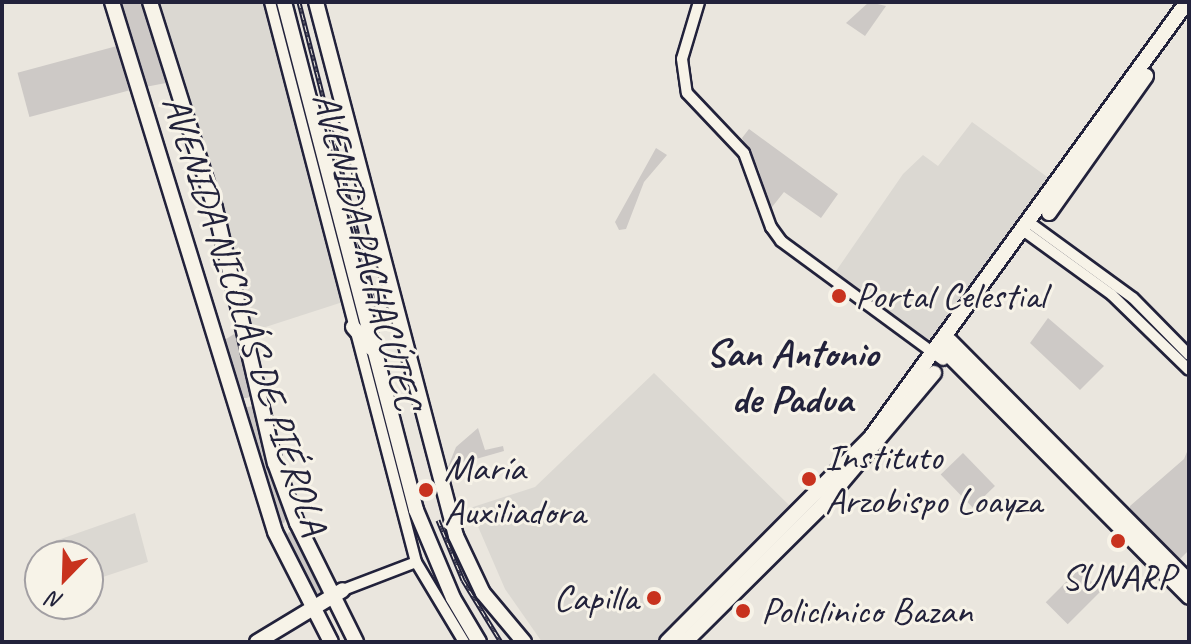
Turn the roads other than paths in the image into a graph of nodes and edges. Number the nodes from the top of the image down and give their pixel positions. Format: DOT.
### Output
graph roads {
  1 [pos="112,2"];
  2 [pos="150,2"];
  3 [pos="270,2"];
  4 [pos="284,2"];
  5 [pos="316,2"];
  6 [pos="699,2"];
  7 [pos="1187,2"];
  8 [pos="1189,15"];
  9 [pos="1031,229"];
  10 [pos="353,327"];
  11 [pos="945,350"];
  12 [pos="373,351"];
  13 [pos="1189,355"];
  14 [pos="1189,370"];
  15 [pos="387,405"];
  16 [pos="381,425"];
  17 [pos="416,562"];
  18 [pos="1189,582"];
  19 [pos="338,593"];
  20 [pos="483,593"];
  21 [pos="1189,597"];
  22 [pos="712,606"];
  23 [pos="314,607"];
  24 [pos="257,642"];
  25 [pos="331,642"];
  26 [pos="356,642"];
  27 [pos="464,642"];
  28 [pos="479,642"];
  29 [pos="514,642"];
  30 [pos="524,642"];
  31 [pos="667,642"];
  32 [pos="685,642"];
  1 -- 23 [label="main road, AVENIDA NICOLÁS DE PIÉROLA"];
  2 -- 19 [label="main road, AVENIDA NICOLÁS DE PIÉROLA"];
  3 -- 10 [label="street, AVENIDA PACHACÚTEC"];
  4 -- 12 [label="main road, AVENIDA PACHACÚTEC"];
  5 -- 20 [label="main road, AVENIDA PACHACÚTEC"];
  6 -- 11 [label="street"];
  7 -- 9 [label="main road"];
  8 -- 9 [label="main road"];
  9 -- 11 [label="main road"];
  9 -- 13 [label="street"];
  9 -- 14 [label="street"];
  10 -- 12 [label="main road"];
  10 -- 16 [label="street, AVENIDA PACHACÚTEC"];
  11 -- 18 [label="main road"];
  11 -- 21 [label="main road"];
  11 -- 22 [label="main road"];
  12 -- 15 [label="main road, AVENIDA PACHACÚTEC"];
  15 -- 16 [label="main road"];
  15 -- 28 [label="main road, AVENIDA PACHACÚTEC"];
  16 -- 17 [label="street, AVENIDA PACHACÚTEC"];
  17 -- 19 [label="street"];
  17 -- 27 [label="street, AVENIDA PACHACÚTEC"];
  19 -- 23 [label="main road"];
  19 -- 26 [label="main road, AVENIDA NICOLÁS DE PIÉROLA"];
  20 -- 29 [label="main road"];
  20 -- 30 [label="main road"];
  22 -- 31 [label="main road"];
  22 -- 32 [label="main road"];
  23 -- 24 [label="main road"];
  23 -- 25 [label="main road, AVENIDA NICOLÁS DE PIÉROLA"];
}
